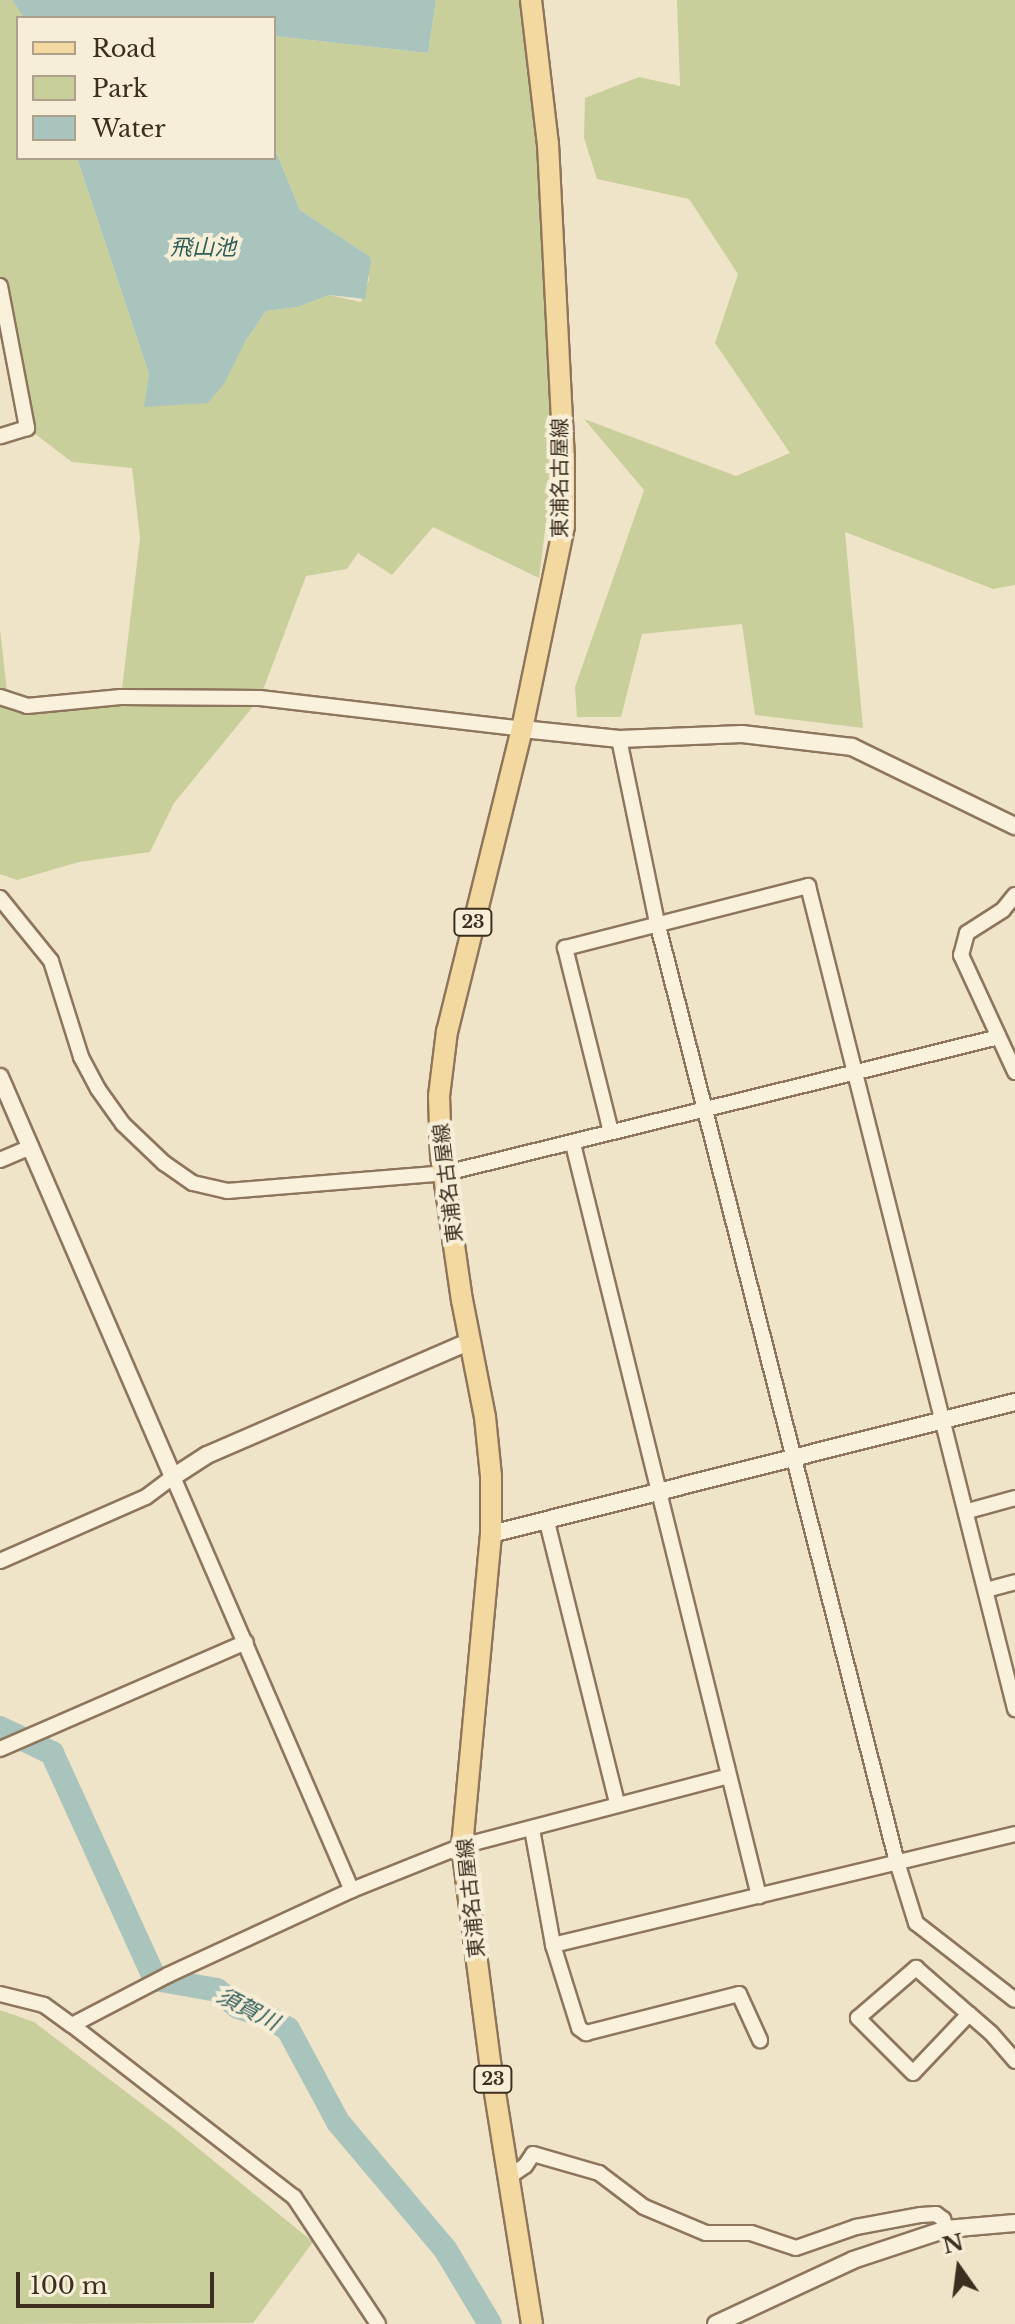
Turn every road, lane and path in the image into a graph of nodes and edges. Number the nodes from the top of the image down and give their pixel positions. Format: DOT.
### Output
graph roads {
  1 [pos="531,0"];
  2 [pos="0,286"];
  3 [pos="0,436"];
  4 [pos="0,697"];
  5 [pos="522,729"];
  6 [pos="619,739"];
  7 [pos="1015,826"];
  8 [pos="1015,895"];
  9 [pos="0,898"];
  10 [pos="657,922"];
  11 [pos="999,1037"];
  12 [pos="1015,1072"];
  13 [pos="853,1074"];
  14 [pos="0,1077"];
  15 [pos="707,1109"];
  16 [pos="611,1132"];
  17 [pos="573,1144"];
  18 [pos="31,1147"];
  19 [pos="0,1160"];
  20 [pos="446,1173"];
  21 [pos="471,1341"];
  22 [pos="1015,1402"];
  23 [pos="943,1420"];
  24 [pos="795,1457"];
  25 [pos="173,1477"];
  26 [pos="657,1493"];
  27 [pos="1015,1498"];
  28 [pos="968,1511"];
  29 [pos="547,1522"];
  30 [pos="491,1534"];
  31 [pos="0,1561"];
  32 [pos="1015,1582"];
  33 [pos="986,1590"];
  34 [pos="246,1642"];
  35 [pos="1010,1671"];
  36 [pos="1015,1709"];
  37 [pos="0,1749"];
  38 [pos="728,1776"];
  39 [pos="617,1803"];
  40 [pos="532,1829"];
  41 [pos="1015,1834"];
  42 [pos="462,1846"];
  43 [pos="897,1862"];
  44 [pos="352,1890"];
  45 [pos="759,1896"];
  46 [pos="553,1945"];
  47 [pos="0,1994"];
  48 [pos="1015,2000"];
  49 [pos="969,2014"];
  50 [pos="72,2025"];
  51 [pos="760,2040"];
  52 [pos="1015,2061"];
  53 [pos="509,2177"];
  54 [pos="1015,2223"];
  55 [pos="946,2229"];
  56 [pos="530,2317"];
  57 [pos="378,2324"];
  58 [pos="716,2324"];
  1 -- 5 [label="main road, 東浦名古屋線 / 23"];
  2 -- 3 [label="street"];
  4 -- 5 [label="street"];
  5 -- 6 [label="street"];
  5 -- 20 [label="main road, 東浦名古屋線 / 23"];
  6 -- 7 [label="street"];
  6 -- 10 [label="street"];
  8 -- 11 [label="street"];
  9 -- 20 [label="street"];
  10 -- 13 [label="street"];
  10 -- 15 [label="street"];
  10 -- 16 [label="street"];
  11 -- 12 [label="street"];
  11 -- 13 [label="street"];
  13 -- 15 [label="street"];
  13 -- 23 [label="street"];
  14 -- 18 [label="street"];
  15 -- 16 [label="street"];
  15 -- 24 [label="street"];
  16 -- 17 [label="street"];
  17 -- 20 [label="street"];
  17 -- 26 [label="street"];
  18 -- 19 [label="street"];
  18 -- 25 [label="street"];
  20 -- 21 [label="main road, 東浦名古屋線 / 23"];
  21 -- 25 [label="street"];
  21 -- 30 [label="main road, 東浦名古屋線 / 23"];
  22 -- 23 [label="street"];
  23 -- 24 [label="street"];
  23 -- 28 [label="street"];
  24 -- 26 [label="street"];
  24 -- 43 [label="street"];
  25 -- 31 [label="street"];
  25 -- 34 [label="street"];
  26 -- 29 [label="street"];
  26 -- 38 [label="street"];
  27 -- 28 [label="street"];
  28 -- 33 [label="street"];
  29 -- 30 [label="street"];
  29 -- 39 [label="street"];
  30 -- 42 [label="main road, 東浦名古屋線 / 23"];
  32 -- 33 [label="street"];
  33 -- 35 [label="street"];
  34 -- 37 [label="street"];
  34 -- 44 [label="street"];
  35 -- 36 [label="street"];
  38 -- 39 [label="street"];
  38 -- 45 [label="street"];
  39 -- 40 [label="street"];
  40 -- 42 [label="street"];
  40 -- 46 [label="street"];
  41 -- 43 [label="street"];
  42 -- 44 [label="street"];
  42 -- 53 [label="main road, 東浦名古屋線 / 23"];
  43 -- 45 [label="street"];
  43 -- 48 [label="street"];
  44 -- 50 [label="street"];
  45 -- 46 [label="street"];
  46 -- 51 [label="street"];
  47 -- 50 [label="street"];
  49 -- 49 [label="street"];
  49 -- 52 [label="street"];
  50 -- 57 [label="street"];
  53 -- 55 [label="street"];
  53 -- 56 [label="main road, 東浦名古屋線 / 23"];
  54 -- 55 [label="street"];
  55 -- 58 [label="street"];
}
